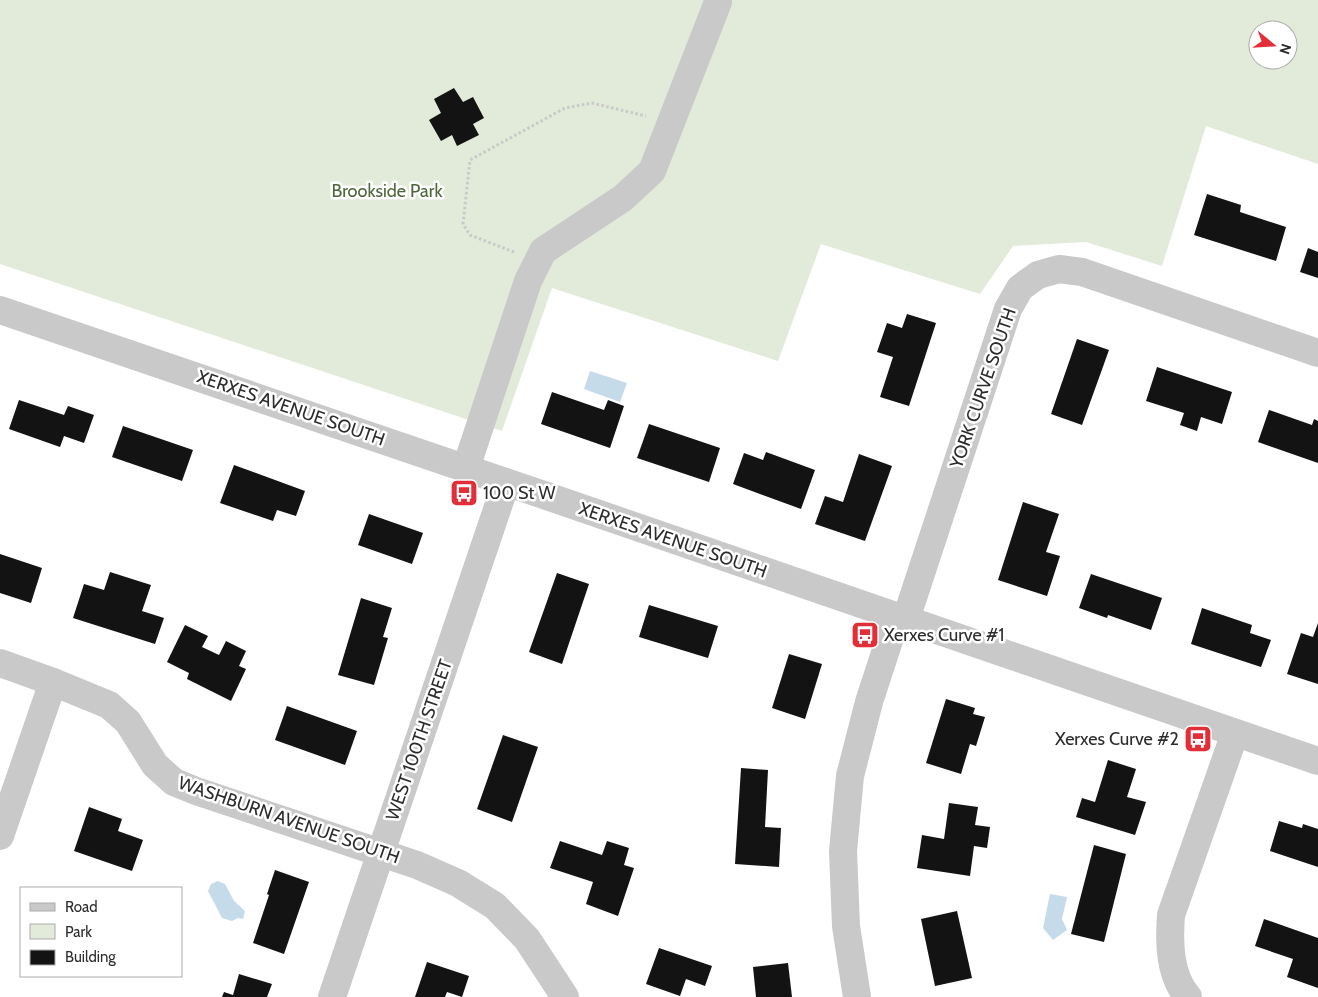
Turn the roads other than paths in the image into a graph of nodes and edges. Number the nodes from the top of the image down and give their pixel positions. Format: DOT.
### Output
graph roads {
  1 [pos="718,2"];
  2 [pos="0,310"];
  3 [pos="1318,352"];
  4 [pos="466,468"];
  5 [pos="506,483"];
  6 [pos="902,618"];
  7 [pos="0,663"];
  8 [pos="53,682"];
  9 [pos="1236,733"];
  10 [pos="1318,762"];
  11 [pos="0,836"];
  12 [pos="381,853"];
  13 [pos="332,997"];
  14 [pos="565,997"];
  15 [pos="857,997"];
  16 [pos="1188,997"];
  1 -- 4 [label="street"];
  2 -- 4 [label="street, XERXES AVENUE SOUTH"];
  3 -- 6 [label="street, YORK CURVE SOUTH"];
  4 -- 5 [label="street, XERXES AVENUE SOUTH"];
  5 -- 6 [label="street, XERXES AVENUE SOUTH"];
  5 -- 12 [label="street, WEST 100TH STREET"];
  6 -- 9 [label="street, XERXES AVENUE SOUTH"];
  6 -- 15 [label="street, YORK CURVE SOUTH"];
  7 -- 8 [label="street, WASHBURN AVENUE SOUTH"];
  8 -- 11 [label="street"];
  8 -- 12 [label="street, WASHBURN AVENUE SOUTH"];
  9 -- 10 [label="street, XERXES AVENUE SOUTH"];
  9 -- 16 [label="street"];
  12 -- 13 [label="street, WEST 100TH STREET"];
  12 -- 14 [label="street, WASHBURN AVENUE SOUTH"];
}
